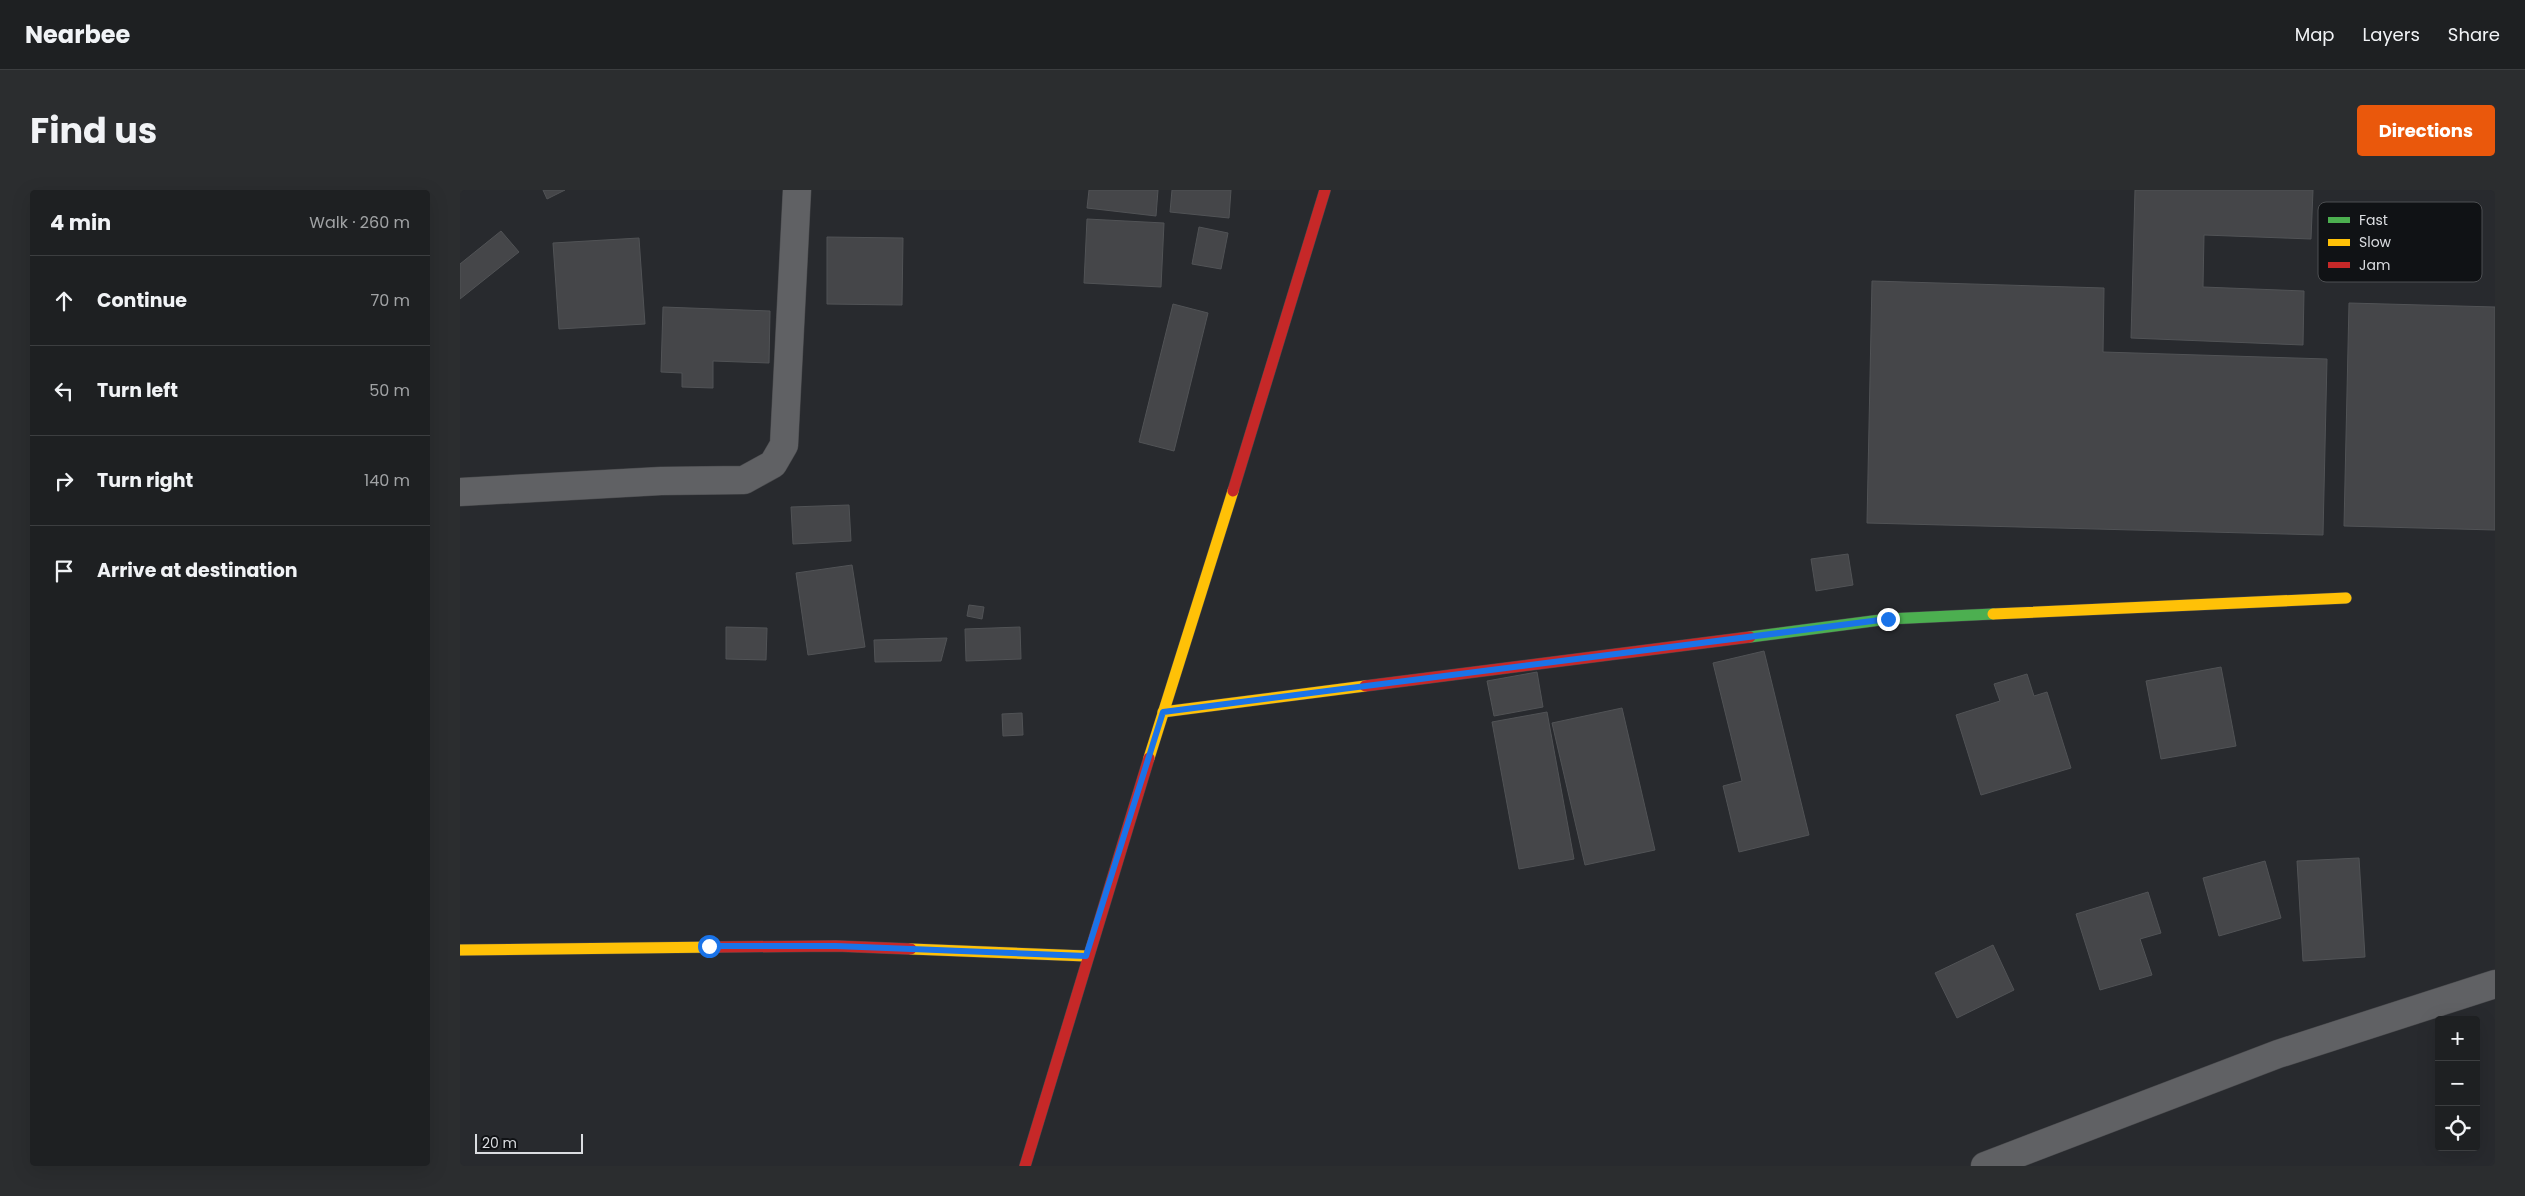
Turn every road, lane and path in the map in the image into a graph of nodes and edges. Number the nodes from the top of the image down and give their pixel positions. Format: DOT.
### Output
graph roads {
  1 [pos="797,190"];
  2 [pos="1325,190"];
  3 [pos="460,492"];
  4 [pos="2346,598"];
  5 [pos="1163,712"];
  6 [pos="460,950"];
  7 [pos="1086,956"];
  8 [pos="2495,984"];
  9 [pos="1025,1166"];
  10 [pos="1985,1166"];
  1 -- 3 [label="street"];
  2 -- 5 [label="street"];
  4 -- 5 [label="street"];
  5 -- 7 [label="street"];
  6 -- 7 [label="street"];
  7 -- 9 [label="street"];
  8 -- 10 [label="street"];
}
